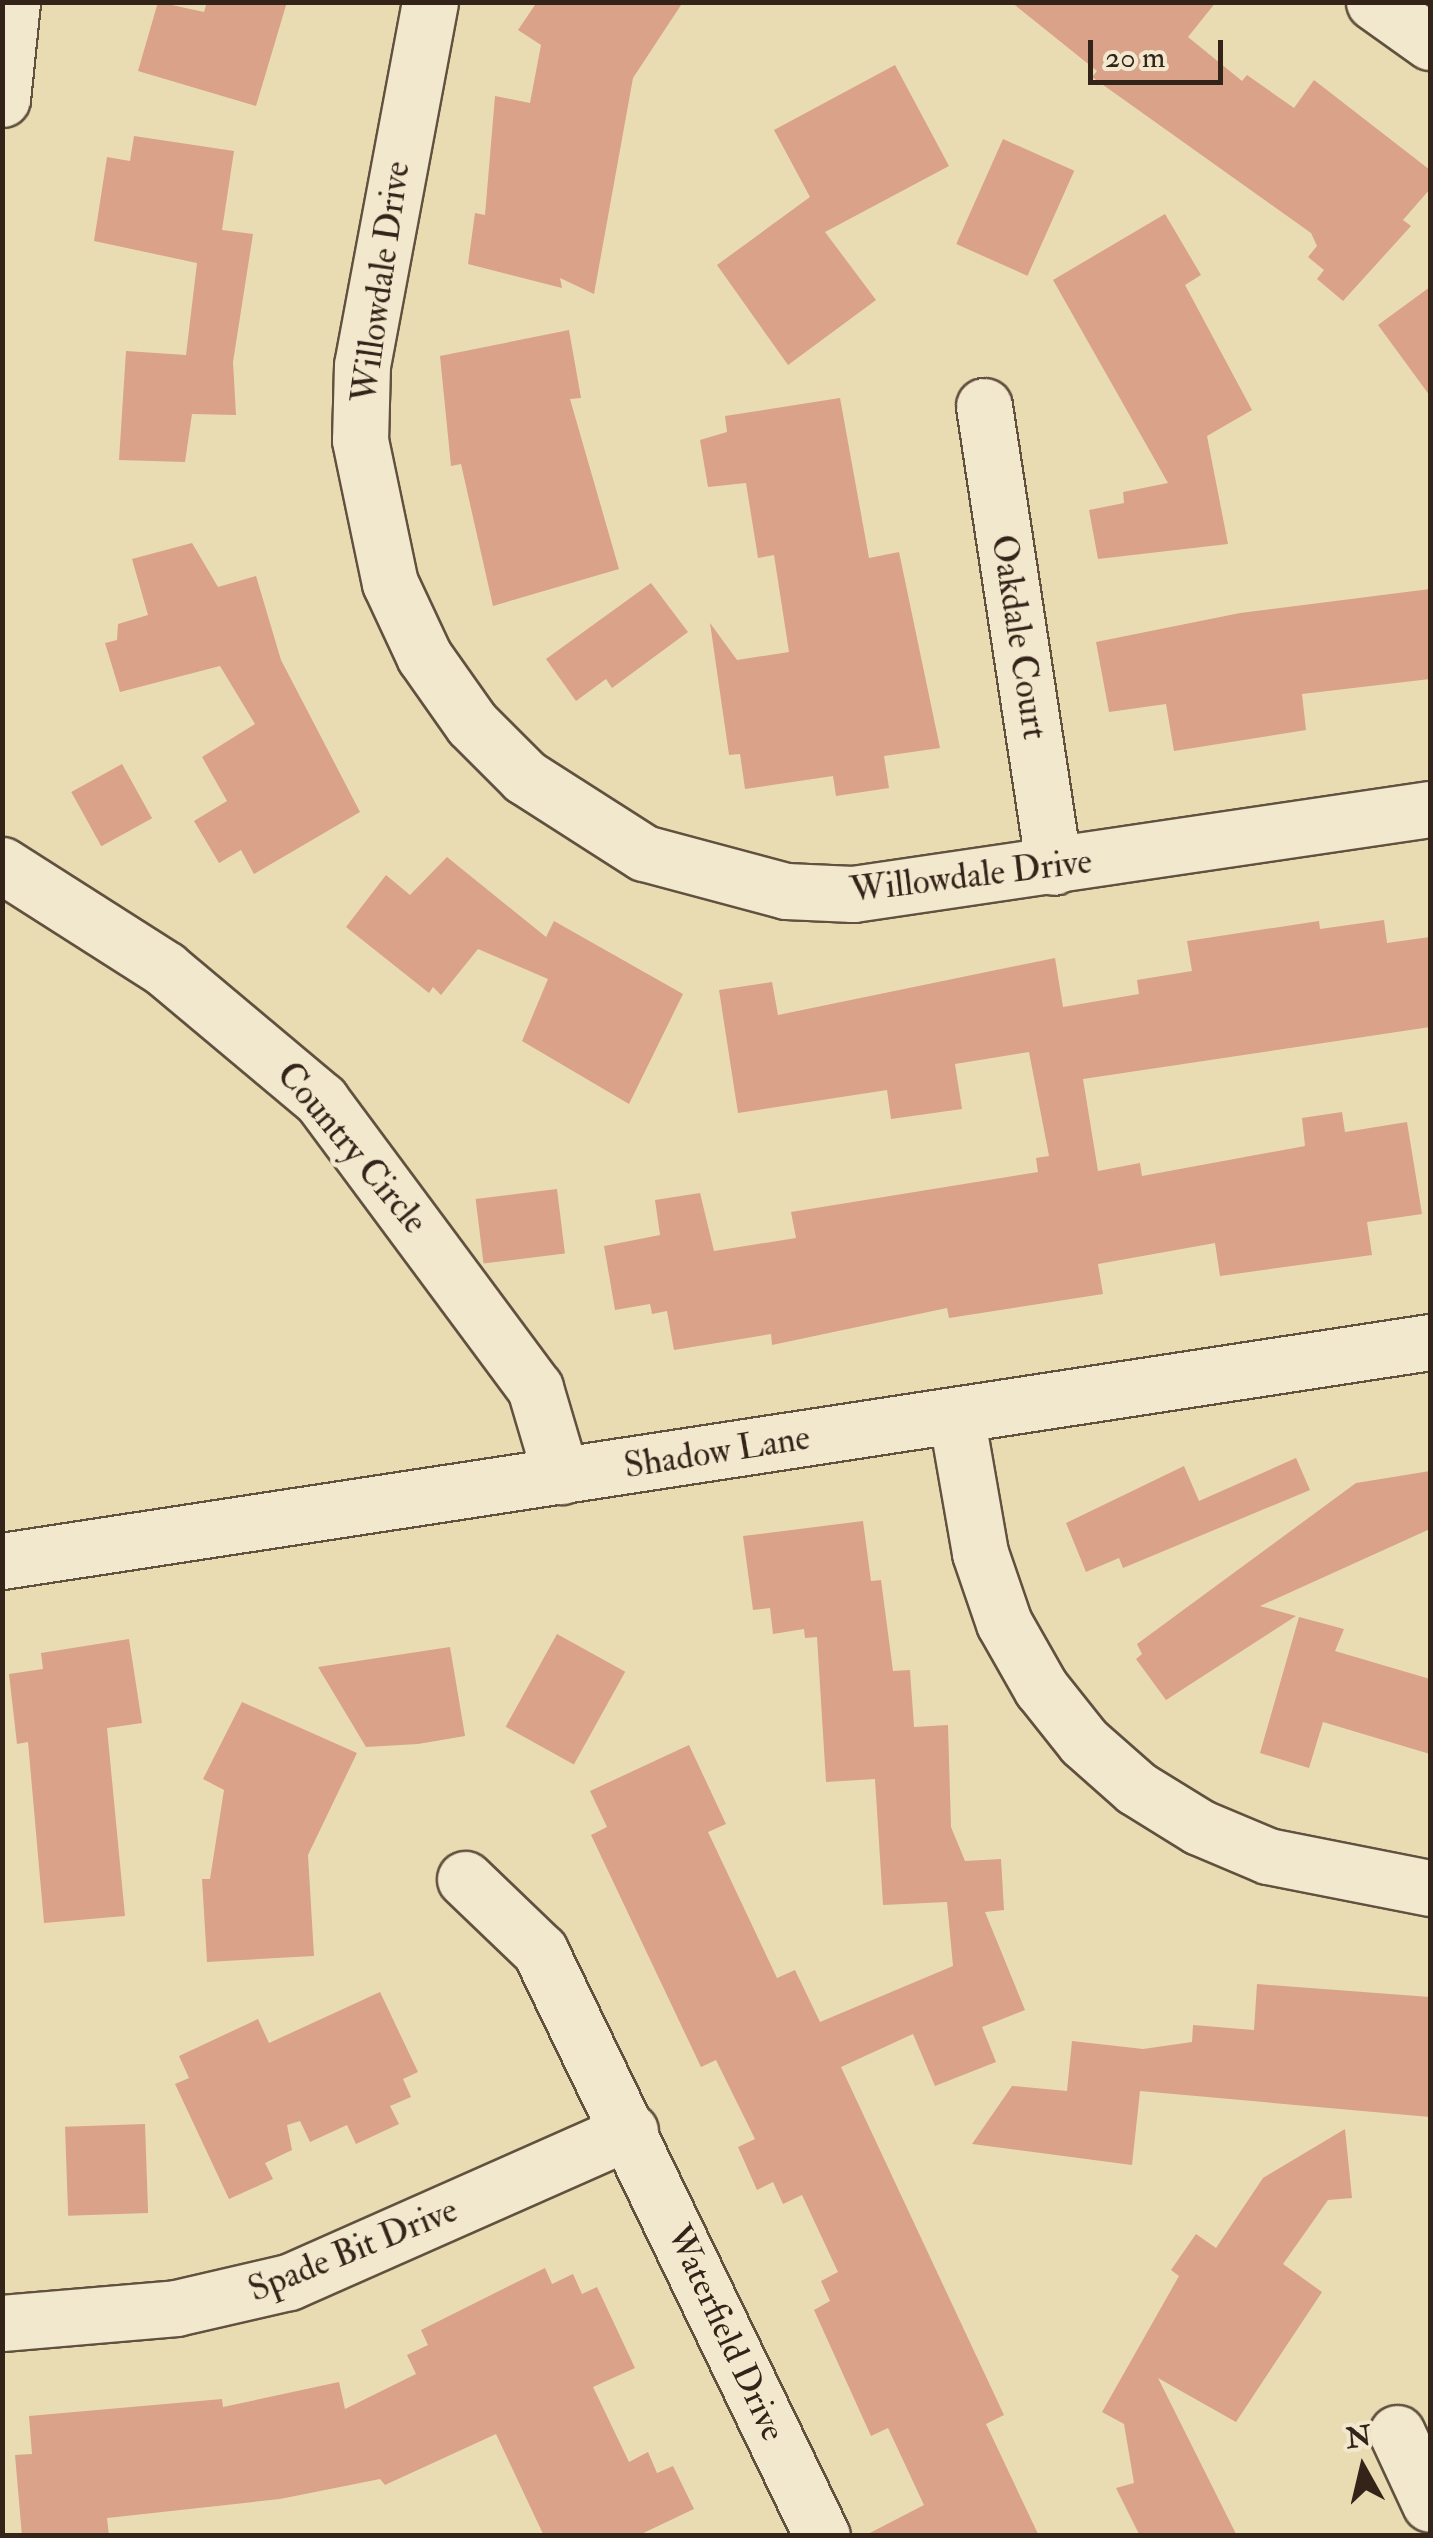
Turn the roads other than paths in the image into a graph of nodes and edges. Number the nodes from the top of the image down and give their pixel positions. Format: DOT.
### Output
graph roads {
  1 [pos="12,2"];
  2 [pos="430,2"];
  3 [pos="1374,2"];
  4 [pos="1430,42"];
  5 [pos="2,99"];
  6 [pos="984,406"];
  7 [pos="1430,809"];
  8 [pos="2,864"];
  9 [pos="1054,867"];
  10 [pos="1430,1342"];
  11 [pos="956,1415"];
  12 [pos="561,1476"];
  13 [pos="2,1562"];
  14 [pos="465,1879"];
  15 [pos="1430,1888"];
  16 [pos="630,2130"];
  17 [pos="2,2322"];
  18 [pos="1396,2433"];
  19 [pos="1430,2504"];
  20 [pos="822,2536"];
  1 -- 5 [label="street"];
  2 -- 9 [label="street, Willowdale Drive"];
  3 -- 4 [label="street"];
  6 -- 9 [label="street, Oakdale Court"];
  7 -- 9 [label="street, Willowdale Drive"];
  8 -- 12 [label="street, Country Circle"];
  10 -- 11 [label="street, Shadow Lane"];
  11 -- 12 [label="street, Shadow Lane"];
  11 -- 15 [label="street"];
  12 -- 13 [label="street, Shadow Lane"];
  14 -- 16 [label="street, Waterfield Drive"];
  16 -- 17 [label="street, Spade Bit Drive"];
  16 -- 20 [label="street, Waterfield Drive"];
  18 -- 19 [label="street"];
}
